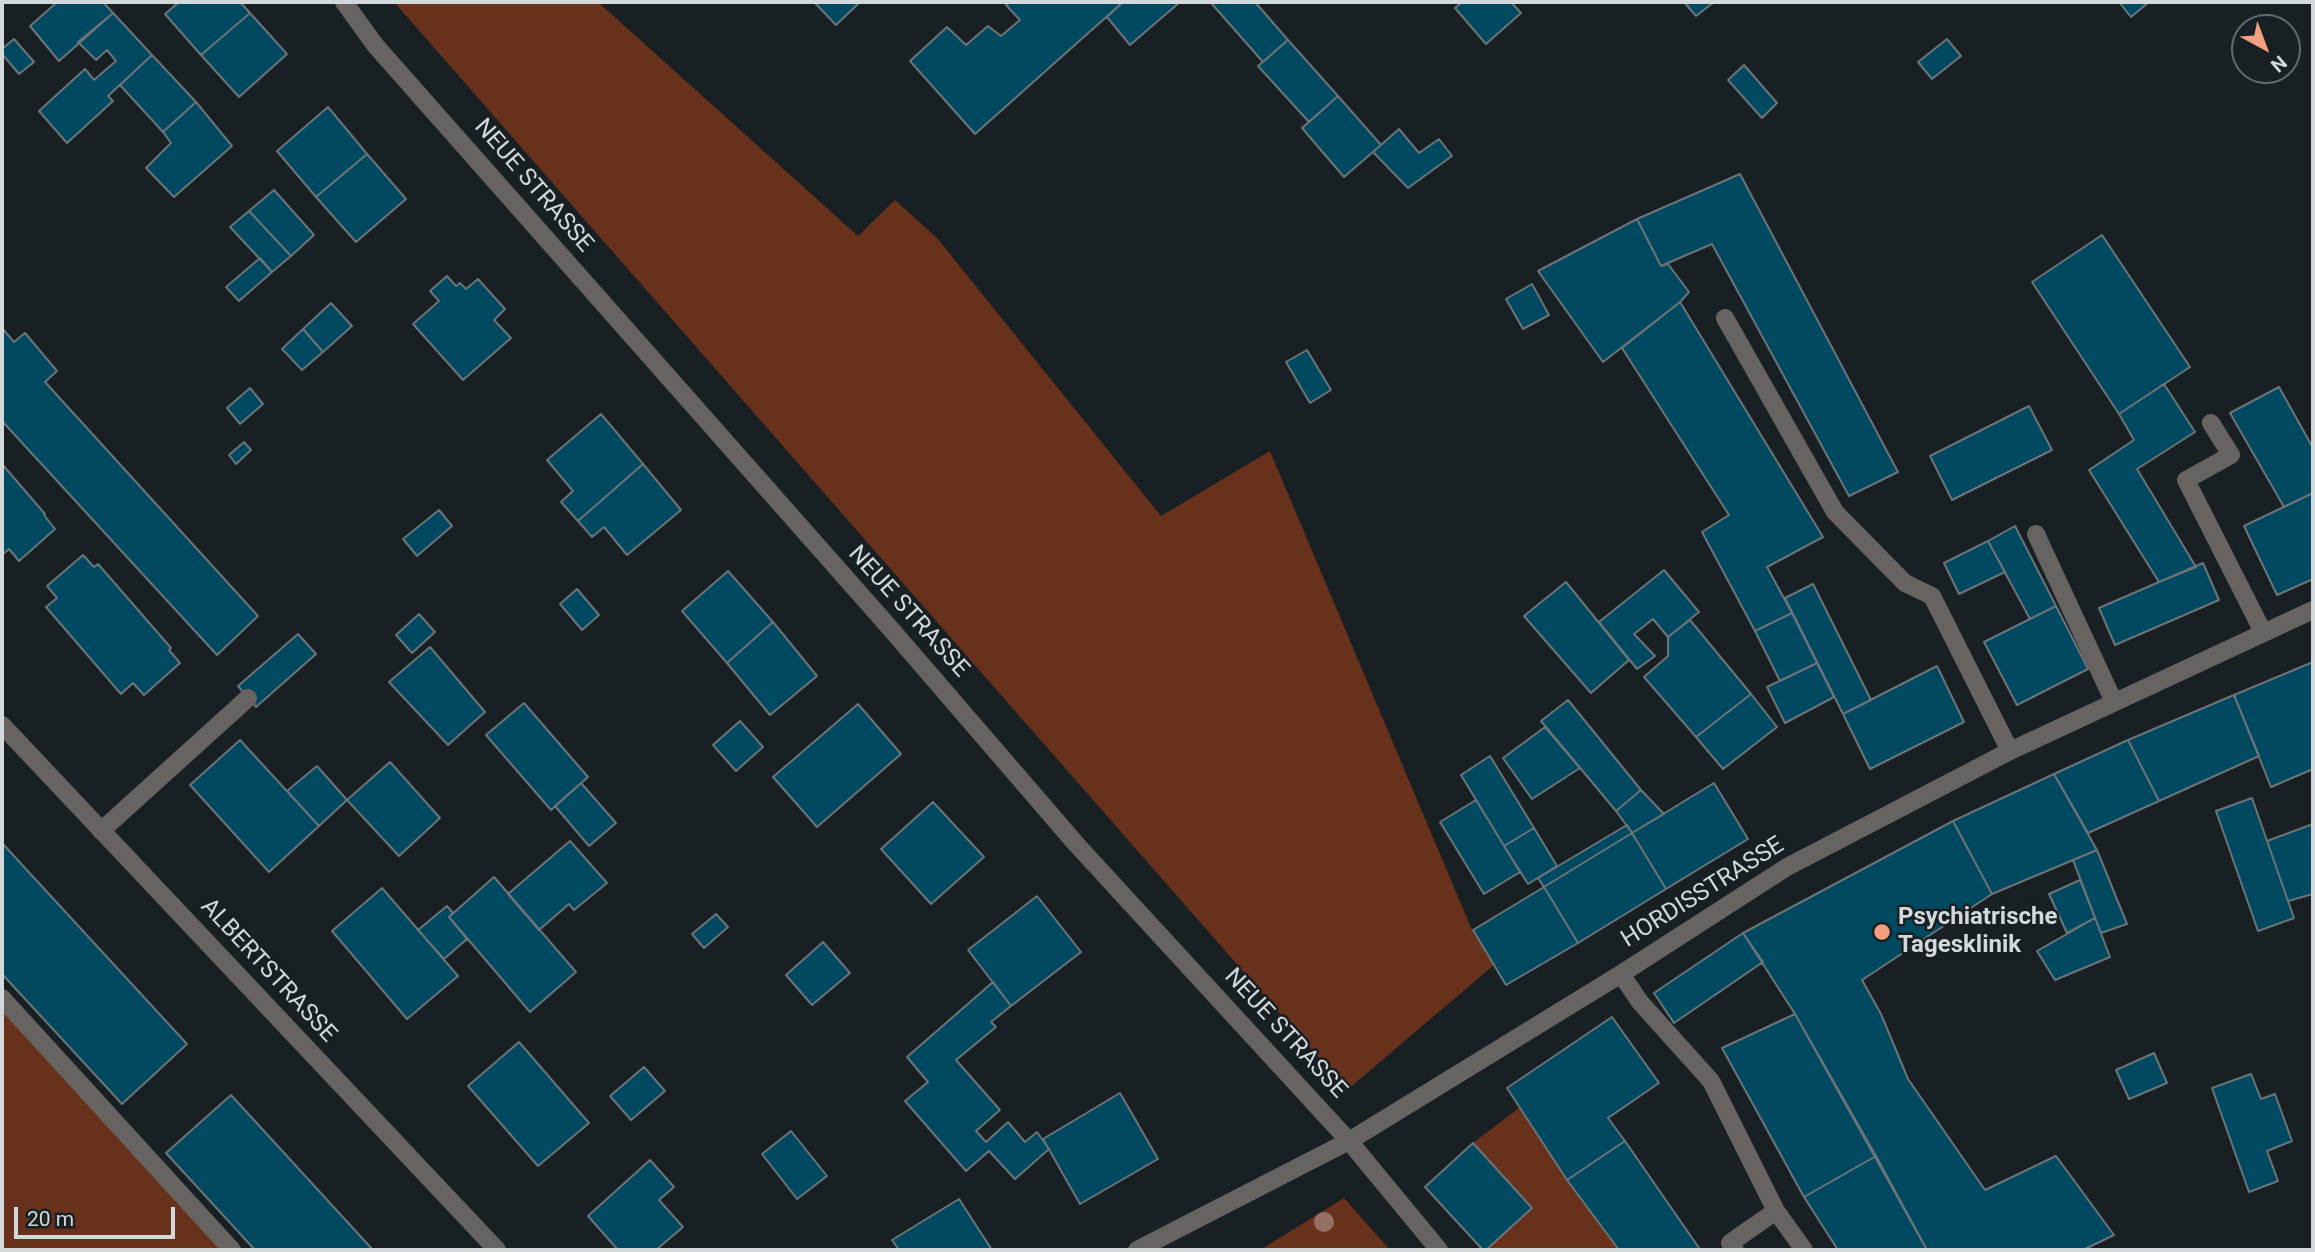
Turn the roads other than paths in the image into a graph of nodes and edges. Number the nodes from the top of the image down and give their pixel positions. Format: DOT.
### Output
graph roads {
  1 [pos="344,2"];
  2 [pos="1725,318"];
  3 [pos="2211,423"];
  4 [pos="2036,534"];
  5 [pos="2313,610"];
  6 [pos="2263,632"];
  7 [pos="248,698"];
  8 [pos="2114,702"];
  9 [pos="2,725"];
  10 [pos="2010,751"];
  11 [pos="101,831"];
  12 [pos="1621,974"];
  13 [pos="2,998"];
  14 [pos="1349,1141"];
  15 [pos="1776,1211"];
  16 [pos="232,1250"];
  17 [pos="498,1250"];
  18 [pos="1137,1250"];
  19 [pos="1439,1250"];
  20 [pos="1735,1250"];
  21 [pos="1804,1250"];
  1 -- 14 [label="street, NEUE STRASSE"];
  2 -- 10 [label="street"];
  3 -- 6 [label="street"];
  4 -- 8 [label="street"];
  5 -- 6 [label="street, HORDISSTRASSE"];
  6 -- 8 [label="street, HORDISSTRASSE"];
  7 -- 11 [label="street"];
  8 -- 10 [label="street, HORDISSTRASSE"];
  9 -- 11 [label="street, ALBERTSTRASSE"];
  10 -- 12 [label="street, HORDISSTRASSE"];
  11 -- 17 [label="street, ALBERTSTRASSE"];
  12 -- 14 [label="street, HORDISSTRASSE"];
  12 -- 15 [label="street"];
  13 -- 16 [label="street"];
  14 -- 18 [label="street, HORDISSTRASSE"];
  14 -- 19 [label="street, NEUE STRASSE"];
  15 -- 20 [label="street"];
  15 -- 21 [label="street"];
}
